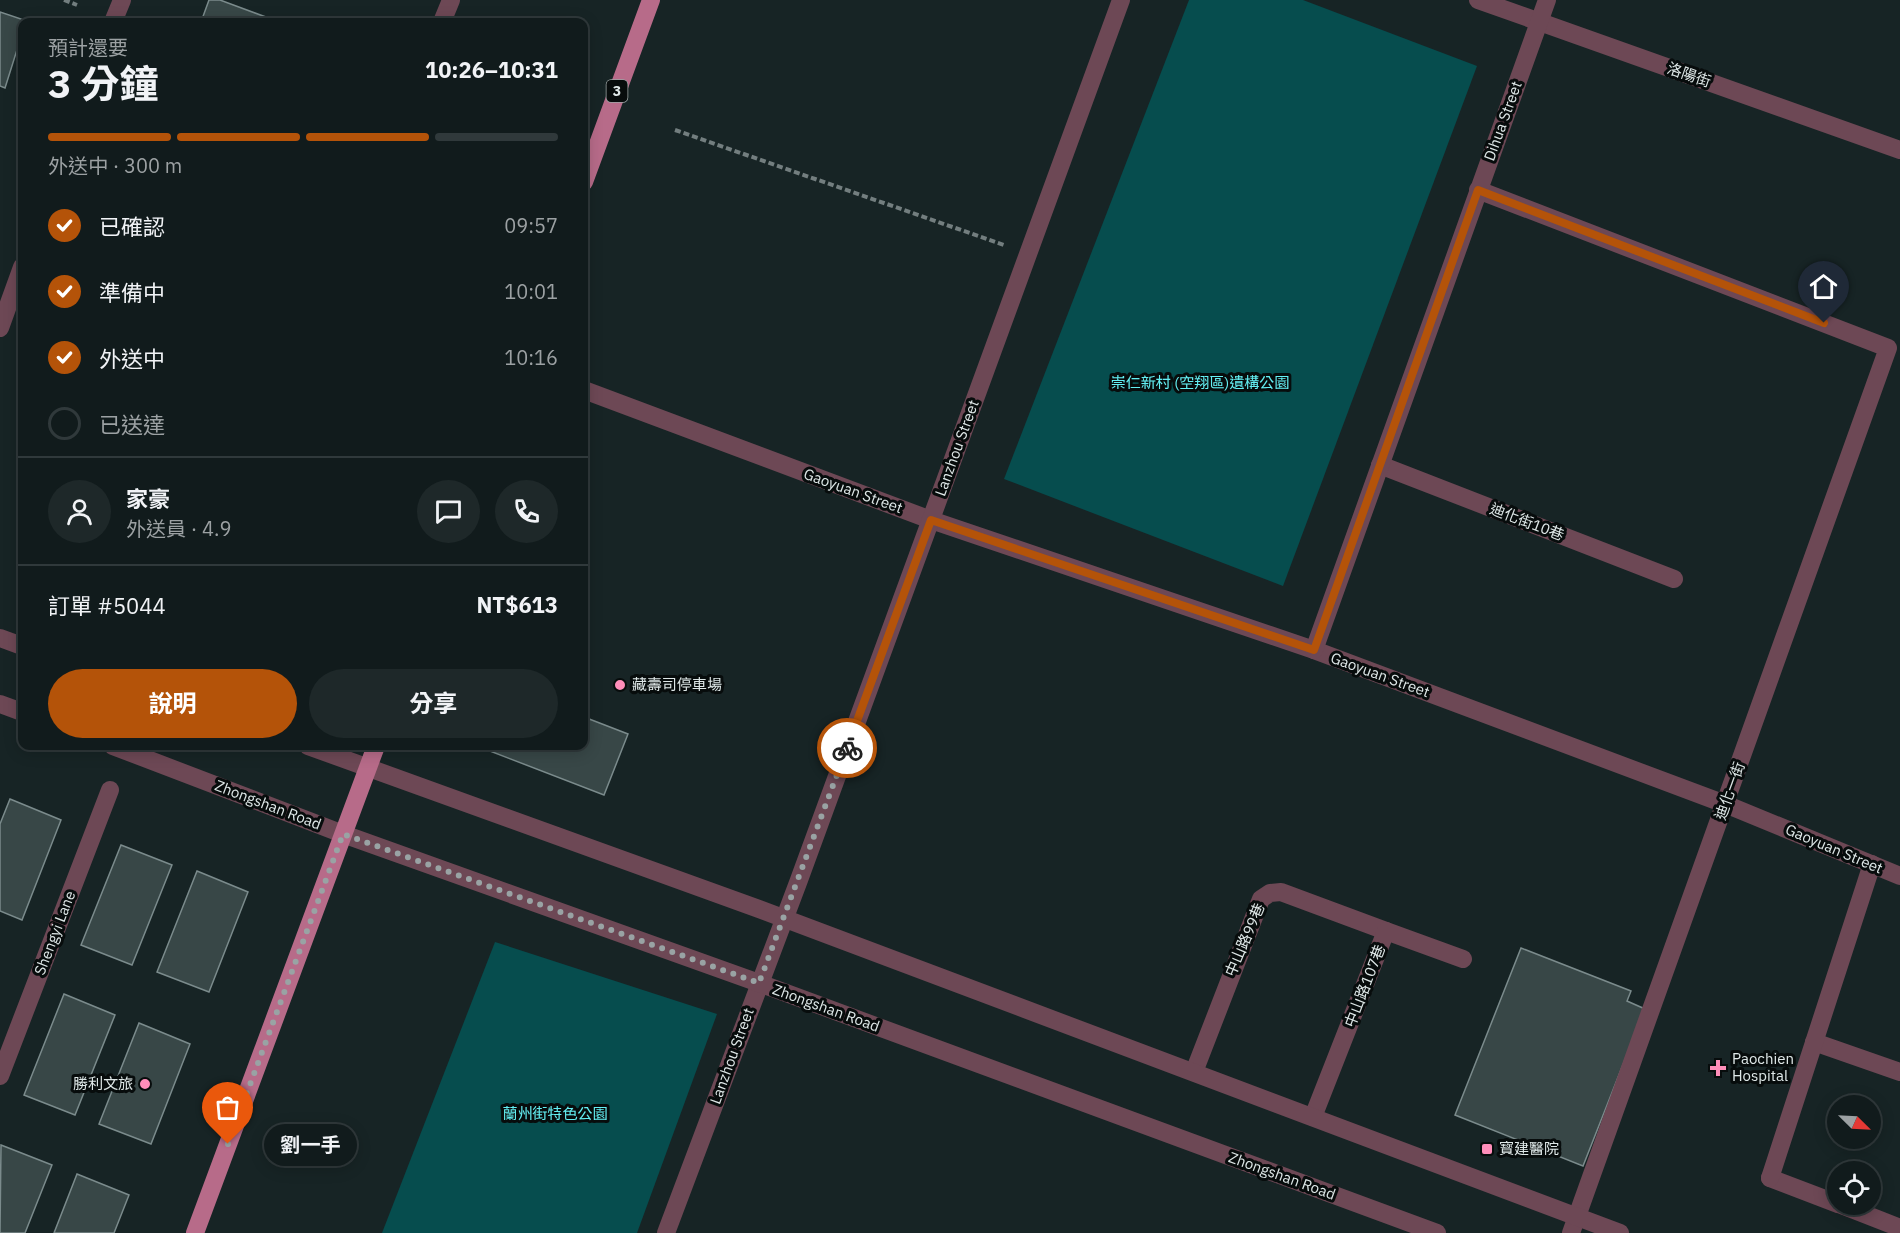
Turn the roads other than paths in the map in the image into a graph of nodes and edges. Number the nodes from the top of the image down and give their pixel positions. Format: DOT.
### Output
graph roads {
  1 [pos="122,0"];
  2 [pos="451,0"];
  3 [pos="651,0"];
  4 [pos="1121,0"];
  5 [pos="1478,0"];
  6 [pos="1547,0"];
  7 [pos="115,18"];
  8 [pos="444,18"];
  9 [pos="1539,22"];
  10 [pos="1900,150"];
  11 [pos="588,171"];
  12 [pos="1478,190"];
  13 [pos="18,278"];
  14 [pos="0,328"];
  15 [pos="588,391"];
  16 [pos="1380,465"];
  17 [pos="931,520"];
  18 [pos="1674,579"];
  19 [pos="0,638"];
  20 [pos="18,645"];
  21 [pos="1314,650"];
  22 [pos="0,704"];
  23 [pos="18,711"];
  24 [pos="123,750"];
  25 [pos="320,750"];
  26 [pos="375,750"];
  27 [pos="369,766"];
  28 [pos="111,790"];
  29 [pos="1725,804"];
  30 [pos="343,834"];
  31 [pos="1872,864"];
  32 [pos="1900,876"];
  33 [pos="784,918"];
  34 [pos="1386,931"];
  35 [pos="1463,959"];
  36 [pos="759,983"];
  37 [pos="1814,1042"];
  38 [pos="1194,1072"];
  39 [pos="1900,1072"];
  40 [pos="0,1076"];
  41 [pos="1314,1117"];
  42 [pos="1827,1200"];
  43 [pos="1866,1215"];
  44 [pos="1574,1225"];
  45 [pos="1900,1228"];
  46 [pos="195,1233"];
  47 [pos="666,1233"];
  48 [pos="1437,1233"];
  49 [pos="1620,1233"];
  1 -- 7 [label="street"];
  2 -- 8 [label="street"];
  3 -- 11 [label="main road, 3"];
  4 -- 17 [label="street, Lanzhou Street"];
  5 -- 9 [label="street, 洛陽街"];
  6 -- 9 [label="street, Dihua Street"];
  9 -- 10 [label="street, 洛陽街"];
  9 -- 12 [label="street, Dihua Street"];
  12 -- 16 [label="street, Dihua Street"];
  12 -- 29 [label="street, 迪化一街"];
  13 -- 14 [label="street"];
  15 -- 17 [label="street, Gaoyuan Street"];
  16 -- 18 [label="street, 迪化街10巷"];
  16 -- 21 [label="street, Dihua Street"];
  17 -- 21 [label="street, Gaoyuan Street"];
  17 -- 33 [label="street, Lanzhou Street"];
  19 -- 20 [label="street"];
  21 -- 29 [label="street, Gaoyuan Street"];
  22 -- 23 [label="street"];
  24 -- 30 [label="street, Zhongshan Road"];
  25 -- 27 [label="street"];
  26 -- 27 [label="main road"];
  27 -- 30 [label="main road"];
  27 -- 33 [label="street"];
  28 -- 40 [label="street, Shengyi Lane"];
  29 -- 31 [label="street, Gaoyuan Street"];
  29 -- 44 [label="street, 迪化一街"];
  30 -- 36 [label="street, Zhongshan Road"];
  30 -- 46 [label="main road"];
  31 -- 32 [label="street, Gaoyuan Street"];
  31 -- 37 [label="street"];
  33 -- 36 [label="street, Lanzhou Street"];
  33 -- 38 [label="street"];
  34 -- 35 [label="street, 中山路107巷"];
  34 -- 38 [label="street, 中山路99巷"];
  34 -- 41 [label="street, 中山路107巷"];
  36 -- 47 [label="street, Lanzhou Street"];
  36 -- 48 [label="street, Zhongshan Road"];
  37 -- 39 [label="street"];
  37 -- 42 [label="street"];
  38 -- 41 [label="street"];
  41 -- 44 [label="street"];
  43 -- 45 [label="street"];
  44 -- 49 [label="street"];
}
